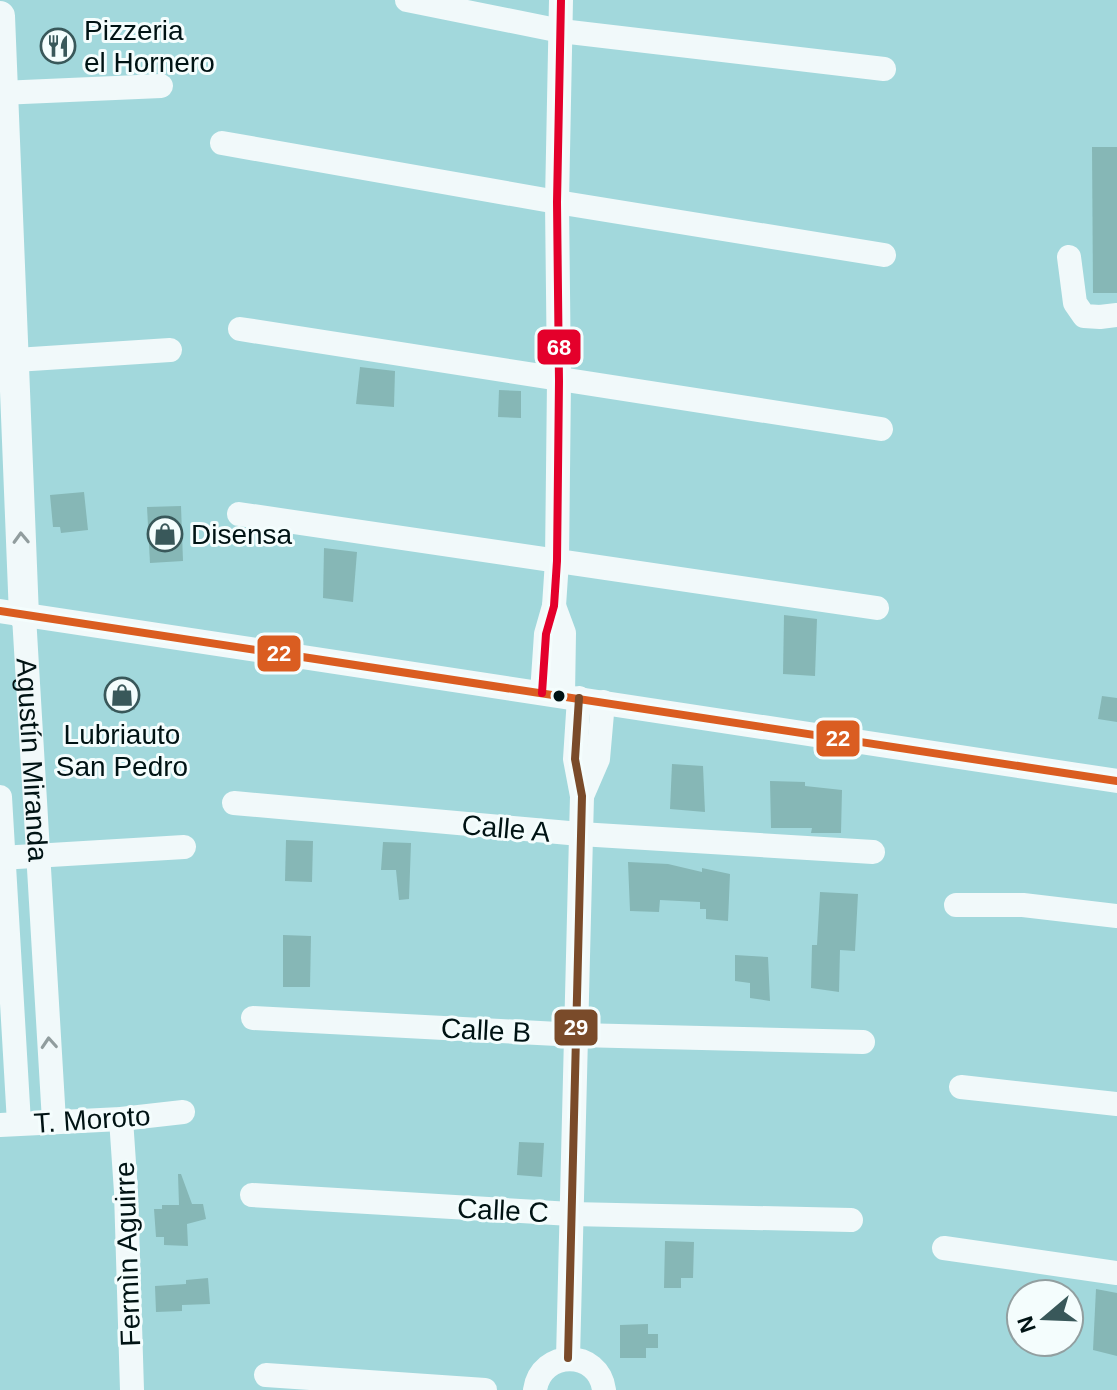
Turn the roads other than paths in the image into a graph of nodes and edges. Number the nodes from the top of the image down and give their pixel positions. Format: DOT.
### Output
graph roads {
  1 [pos="407,0"];
  2 [pos="561,0"];
  3 [pos="0,16"];
  4 [pos="561,31"];
  5 [pos="884,69"];
  6 [pos="161,86"];
  7 [pos="2,93"];
  8 [pos="222,143"];
  9 [pos="557,202"];
  10 [pos="884,255"];
  11 [pos="1069,257"];
  12 [pos="1117,315"];
  13 [pos="240,329"];
  14 [pos="170,350"];
  15 [pos="7,360"];
  16 [pos="559,381"];
  17 [pos="881,429"];
  18 [pos="239,514"];
  19 [pos="557,561"];
  20 [pos="877,608"];
  21 [pos="12,614"];
  22 [pos="561,696"];
  23 [pos="603,702"];
  24 [pos="1117,781"];
  25 [pos="582,796"];
  26 [pos="0,797"];
  27 [pos="234,803"];
  28 [pos="580,834"];
  29 [pos="184,847"];
  30 [pos="873,852"];
  31 [pos="37,856"];
  32 [pos="2,858"];
  33 [pos="956,905"];
  34 [pos="1117,916"];
  35 [pos="253,1018"];
  36 [pos="577,1035"];
  37 [pos="863,1042"];
  38 [pos="961,1087"];
  39 [pos="1117,1104"];
  40 [pos="183,1112"];
  41 [pos="121,1119"];
  42 [pos="54,1121"];
  43 [pos="9,1124"];
  44 [pos="252,1195"];
  45 [pos="571,1214"];
  46 [pos="851,1220"];
  47 [pos="944,1248"];
  48 [pos="1117,1273"];
  49 [pos="568,1358"];
  50 [pos="266,1375"];
  51 [pos="132,1390"];
  52 [pos="485,1390"];
  53 [pos="535,1390"];
  54 [pos="604,1390"];
  1 -- 4 [label="street"];
  2 -- 4 [label="street"];
  3 -- 7 [label="main road, Agustín Miranda"];
  4 -- 5 [label="street"];
  4 -- 9 [label="street"];
  6 -- 7 [label="street"];
  7 -- 15 [label="main road, Agustín Miranda"];
  8 -- 9 [label="street"];
  9 -- 10 [label="street"];
  9 -- 16 [label="street"];
  11 -- 12 [label="street"];
  13 -- 16 [label="street"];
  14 -- 15 [label="street"];
  21 -- 15 [label="main road, Agustín Miranda, one-way"];
  16 -- 17 [label="street"];
  16 -- 19 [label="street"];
  18 -- 19 [label="street"];
  19 -- 20 [label="street"];
  19 -- 22 [label="street"];
  21 -- 22 [label="street"];
  21 -- 31 [label="street, Agustín Miranda"];
  22 -- 23 [label="street"];
  22 -- 25 [label="street"];
  23 -- 24 [label="street"];
  23 -- 25 [label="street"];
  25 -- 28 [label="street"];
  26 -- 32 [label="street, Agustín Miranda"];
  27 -- 28 [label="street, Calle A"];
  28 -- 30 [label="street, Calle A"];
  28 -- 36 [label="street"];
  29 -- 31 [label="street"];
  31 -- 32 [label="street"];
  42 -- 31 [label="street, Agustín Miranda, one-way"];
  32 -- 43 [label="street, Agustín Miranda"];
  33 -- 34 [label="street"];
  35 -- 36 [label="street, Calle B"];
  36 -- 37 [label="street, Calle B"];
  36 -- 45 [label="street"];
  38 -- 39 [label="street"];
  40 -- 41 [label="street, T. Moroto"];
  41 -- 42 [label="street, T. Moroto"];
  41 -- 51 [label="street, Fermìn Aguirre"];
  42 -- 43 [label="street, T. Moroto"];
  44 -- 45 [label="street, Calle C"];
  45 -- 46 [label="street, Calle C"];
  45 -- 49 [label="street"];
  47 -- 48 [label="street"];
  49 -- 53 [label="street"];
  49 -- 54 [label="street"];
  50 -- 52 [label="street"];
}
